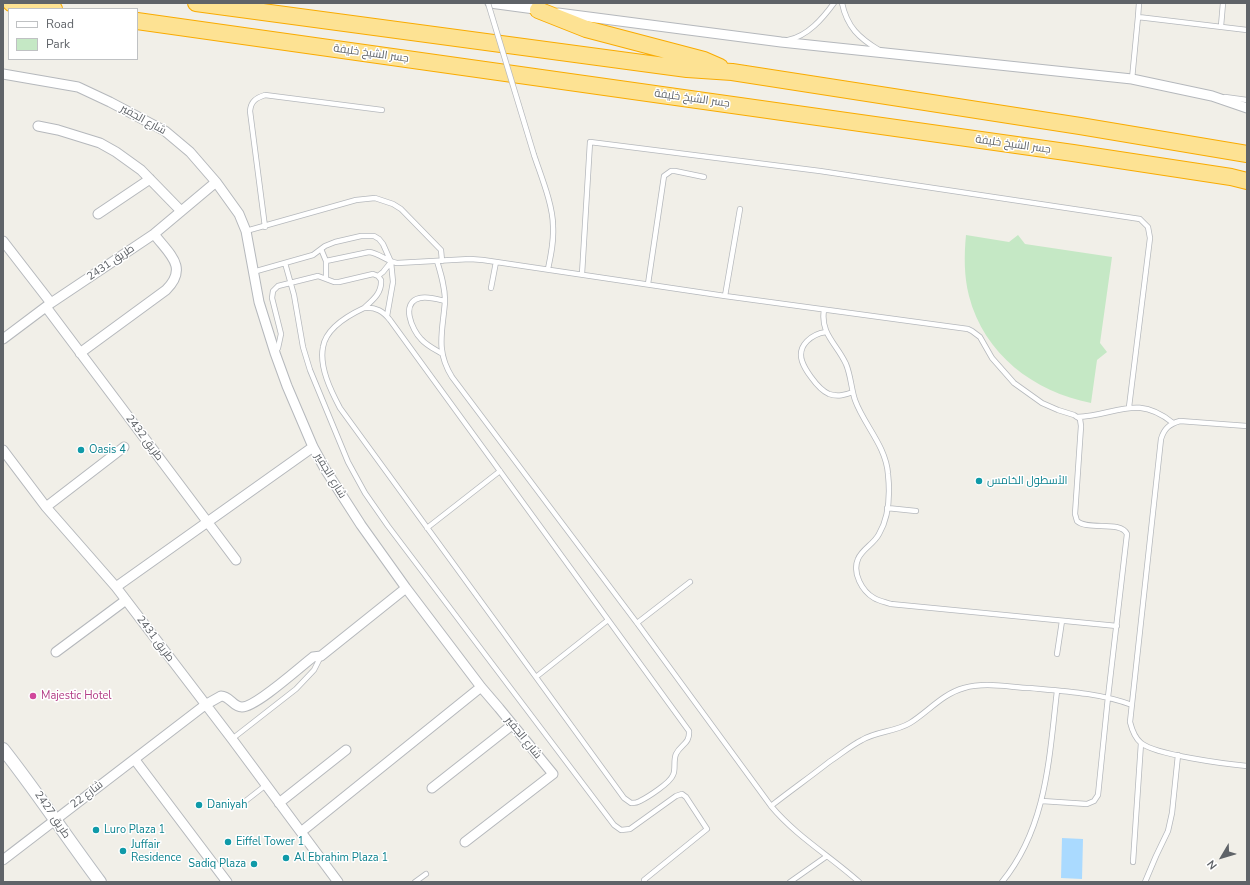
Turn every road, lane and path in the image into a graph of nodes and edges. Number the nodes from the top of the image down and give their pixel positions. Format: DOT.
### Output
graph roads {
  1 [pos="12,3"];
  2 [pos="196,3"];
  3 [pos="489,3"];
  4 [pos="834,3"];
  5 [pos="842,3"];
  6 [pos="1139,3"];
  7 [pos="1224,3"];
  8 [pos="47,8"];
  9 [pos="538,10"];
  10 [pos="1138,17"];
  11 [pos="138,21"];
  12 [pos="1221,26"];
  13 [pos="1247,30"];
  14 [pos="781,42"];
  15 [pos="884,53"];
  16 [pos="732,72"];
  17 [pos="3,74"];
  18 [pos="1132,78"];
  19 [pos="1212,96"];
  20 [pos="1247,100"];
  21 [pos="1247,108"];
  22 [pos="382,110"];
  23 [pos="38,126"];
  24 [pos="1247,154"];
  25 [pos="704,177"];
  26 [pos="150,179"];
  27 [pos="1247,181"];
  28 [pos="216,182"];
  29 [pos="740,209"];
  30 [pos="181,211"];
  31 [pos="98,214"];
  32 [pos="265,227"];
  33 [pos="246,231"];
  34 [pos="154,234"];
  35 [pos="3,241"];
  36 [pos="321,249"];
  37 [pos="326,261"];
  38 [pos="440,261"];
  39 [pos="390,262"];
  40 [pos="496,262"];
  41 [pos="286,263"];
  42 [pos="548,269"];
  43 [pos="253,273"];
  44 [pos="582,274"];
  45 [pos="378,276"];
  46 [pos="326,278"];
  47 [pos="290,282"];
  48 [pos="648,284"];
  49 [pos="491,288"];
  50 [pos="725,296"];
  51 [pos="445,301"];
  52 [pos="48,305"];
  53 [pos="364,308"];
  54 [pos="824,310"];
  55 [pos="387,316"];
  56 [pos="826,332"];
  57 [pos="3,339"];
  58 [pos="80,352"];
  59 [pos="275,353"];
  60 [pos="441,353"];
  61 [pos="853,392"];
  62 [pos="1129,407"];
  63 [pos="1077,417"];
  64 [pos="1173,423"];
  65 [pos="1247,426"];
  66 [pos="124,447"];
  67 [pos="313,447"];
  68 [pos="3,450"];
  69 [pos="500,471"];
  70 [pos="46,507"];
  71 [pos="887,508"];
  72 [pos="916,511"];
  73 [pos="207,522"];
  74 [pos="427,528"];
  75 [pos="236,560"];
  76 [pos="690,582"];
  77 [pos="116,587"];
  78 [pos="406,588"];
  79 [pos="126,600"];
  80 [pos="608,620"];
  81 [pos="1062,621"];
  82 [pos="638,622"];
  83 [pos="1116,626"];
  84 [pos="56,652"];
  85 [pos="1057,654"];
  86 [pos="321,656"];
  87 [pos="536,677"];
  88 [pos="481,687"];
  89 [pos="1057,691"];
  90 [pos="1108,697"];
  91 [pos="205,705"];
  92 [pos="1132,705"];
  93 [pos="512,725"];
  94 [pos="232,740"];
  95 [pos="1141,743"];
  96 [pos="3,748"];
  97 [pos="346,750"];
  98 [pos="1178,755"];
  99 [pos="135,760"];
  100 [pos="1247,766"];
  101 [pos="266,785"];
  102 [pos="432,788"];
  103 [pos="1042,801"];
  104 [pos="243,803"];
  105 [pos="279,803"];
  106 [pos="770,806"];
  107 [pos="55,819"];
  108 [pos="301,832"];
  109 [pos="465,842"];
  110 [pos="827,856"];
  111 [pos="3,860"];
  112 [pos="1133,862"];
  113 [pos="426,874"];
  114 [pos="100,882"];
  115 [pos="227,882"];
  116 [pos="338,882"];
  117 [pos="415,882"];
  118 [pos="645,882"];
  119 [pos="791,882"];
  120 [pos="859,882"];
  121 [pos="1002,882"];
  122 [pos="1145,882"];
  1 -- 8 [label="highway"];
  2 -- 16 [label="highway"];
  3 -- 9 [label="street"];
  3 -- 42 [label="lane, bridge"];
  4 -- 14 [label="lane"];
  5 -- 15 [label="lane"];
  6 -- 10 [label="lane"];
  7 -- 12 [label="lane"];
  9 -- 14 [label="street"];
  9 -- 16 [label="highway"];
  10 -- 12 [label="lane"];
  10 -- 18 [label="lane"];
  11 -- 27 [label="highway, جسر الشيخ خليفة"];
  12 -- 13 [label="lane"];
  14 -- 15 [label="street"];
  15 -- 18 [label="street"];
  16 -- 24 [label="highway"];
  17 -- 28 [label="street, شارع الجفير"];
  18 -- 19 [label="street"];
  19 -- 20 [label="lane"];
  19 -- 21 [label="street"];
  22 -- 32 [label="lane"];
  23 -- 26 [label="street"];
  25 -- 48 [label="lane"];
  26 -- 30 [label="street"];
  26 -- 31 [label="street"];
  28 -- 30 [label="street, طريق 2431"];
  28 -- 33 [label="street, شارع الجفير"];
  29 -- 50 [label="lane"];
  30 -- 34 [label="street, طريق 2431"];
  32 -- 33 [label="lane"];
  32 -- 38 [label="lane"];
  33 -- 43 [label="street, شارع الجفير"];
  34 -- 52 [label="street, طريق 2431"];
  34 -- 58 [label="street"];
  35 -- 52 [label="street, طريق 2432"];
  36 -- 37 [label="lane"];
  36 -- 39 [label="lane"];
  36 -- 41 [label="lane"];
  37 -- 39 [label="lane"];
  37 -- 46 [label="lane"];
  38 -- 39 [label="lane"];
  38 -- 40 [label="lane"];
  38 -- 51 [label="lane"];
  39 -- 45 [label="lane"];
  39 -- 55 [label="lane"];
  40 -- 42 [label="lane"];
  40 -- 49 [label="lane"];
  41 -- 43 [label="lane"];
  41 -- 47 [label="lane"];
  42 -- 44 [label="lane"];
  43 -- 59 [label="street, شارع الجفير"];
  44 -- 48 [label="lane"];
  44 -- 62 [label="lane"];
  45 -- 46 [label="lane"];
  45 -- 53 [label="lane"];
  46 -- 47 [label="lane"];
  47 -- 59 [label="lane"];
  47 -- 118 [label="lane"];
  48 -- 50 [label="lane"];
  50 -- 54 [label="lane"];
  51 -- 60 [label="lane"];
  51 -- 60 [label="lane"];
  52 -- 57 [label="street, طريق 2431"];
  52 -- 58 [label="street, طريق 2432"];
  53 -- 55 [label="lane"];
  53 -- 74 [label="lane"];
  54 -- 56 [label="lane"];
  54 -- 63 [label="lane"];
  55 -- 69 [label="lane"];
  56 -- 61 [label="lane"];
  56 -- 61 [label="lane"];
  58 -- 73 [label="street, طريق 2432"];
  59 -- 67 [label="street, شارع الجفير"];
  60 -- 82 [label="lane"];
  61 -- 71 [label="lane"];
  62 -- 63 [label="lane"];
  62 -- 64 [label="lane"];
  63 -- 83 [label="lane"];
  64 -- 65 [label="lane"];
  64 -- 92 [label="lane"];
  66 -- 70 [label="street"];
  67 -- 73 [label="street"];
  67 -- 78 [label="street, شارع الجفير"];
  68 -- 70 [label="street, طريق 2431"];
  69 -- 74 [label="lane"];
  69 -- 80 [label="lane"];
  70 -- 77 [label="street, طريق 2431"];
  71 -- 72 [label="lane"];
  71 -- 81 [label="lane"];
  73 -- 75 [label="street, طريق 2432"];
  73 -- 77 [label="street"];
  74 -- 87 [label="lane"];
  76 -- 82 [label="lane"];
  77 -- 79 [label="street, طريق 2431"];
  78 -- 86 [label="street"];
  78 -- 88 [label="street, شارع الجفير"];
  79 -- 84 [label="street"];
  79 -- 91 [label="street, طريق 2431"];
  80 -- 87 [label="lane"];
  80 -- 87 [label="lane"];
  81 -- 83 [label="lane"];
  81 -- 85 [label="lane"];
  82 -- 106 [label="lane"];
  83 -- 90 [label="lane"];
  86 -- 91 [label="street"];
  86 -- 94 [label="lane"];
  88 -- 93 [label="street, شارع الجفير"];
  88 -- 108 [label="street"];
  89 -- 90 [label="lane"];
  89 -- 103 [label="lane"];
  89 -- 106 [label="lane"];
  90 -- 92 [label="lane"];
  90 -- 103 [label="lane"];
  91 -- 94 [label="street, طريق 2431"];
  91 -- 99 [label="street, شارع 22"];
  92 -- 95 [label="lane"];
  93 -- 102 [label="street"];
  93 -- 109 [label="street, شارع الجفير"];
  94 -- 101 [label="street, طريق 2431"];
  95 -- 98 [label="lane"];
  95 -- 112 [label="lane"];
  96 -- 107 [label="street, طريق 2427"];
  97 -- 105 [label="street"];
  98 -- 100 [label="lane"];
  98 -- 122 [label="lane"];
  99 -- 107 [label="street, شارع 22"];
  99 -- 115 [label="street"];
  101 -- 104 [label="lane"];
  101 -- 105 [label="street, طريق 2431"];
  103 -- 121 [label="lane"];
  105 -- 108 [label="street, طريق 2431"];
  106 -- 110 [label="lane"];
  107 -- 111 [label="street, شارع 22"];
  107 -- 114 [label="street, طريق 2427"];
  108 -- 116 [label="street, طريق 2431"];
  110 -- 119 [label="lane"];
  110 -- 120 [label="lane"];
  113 -- 117 [label="lane"];
}
